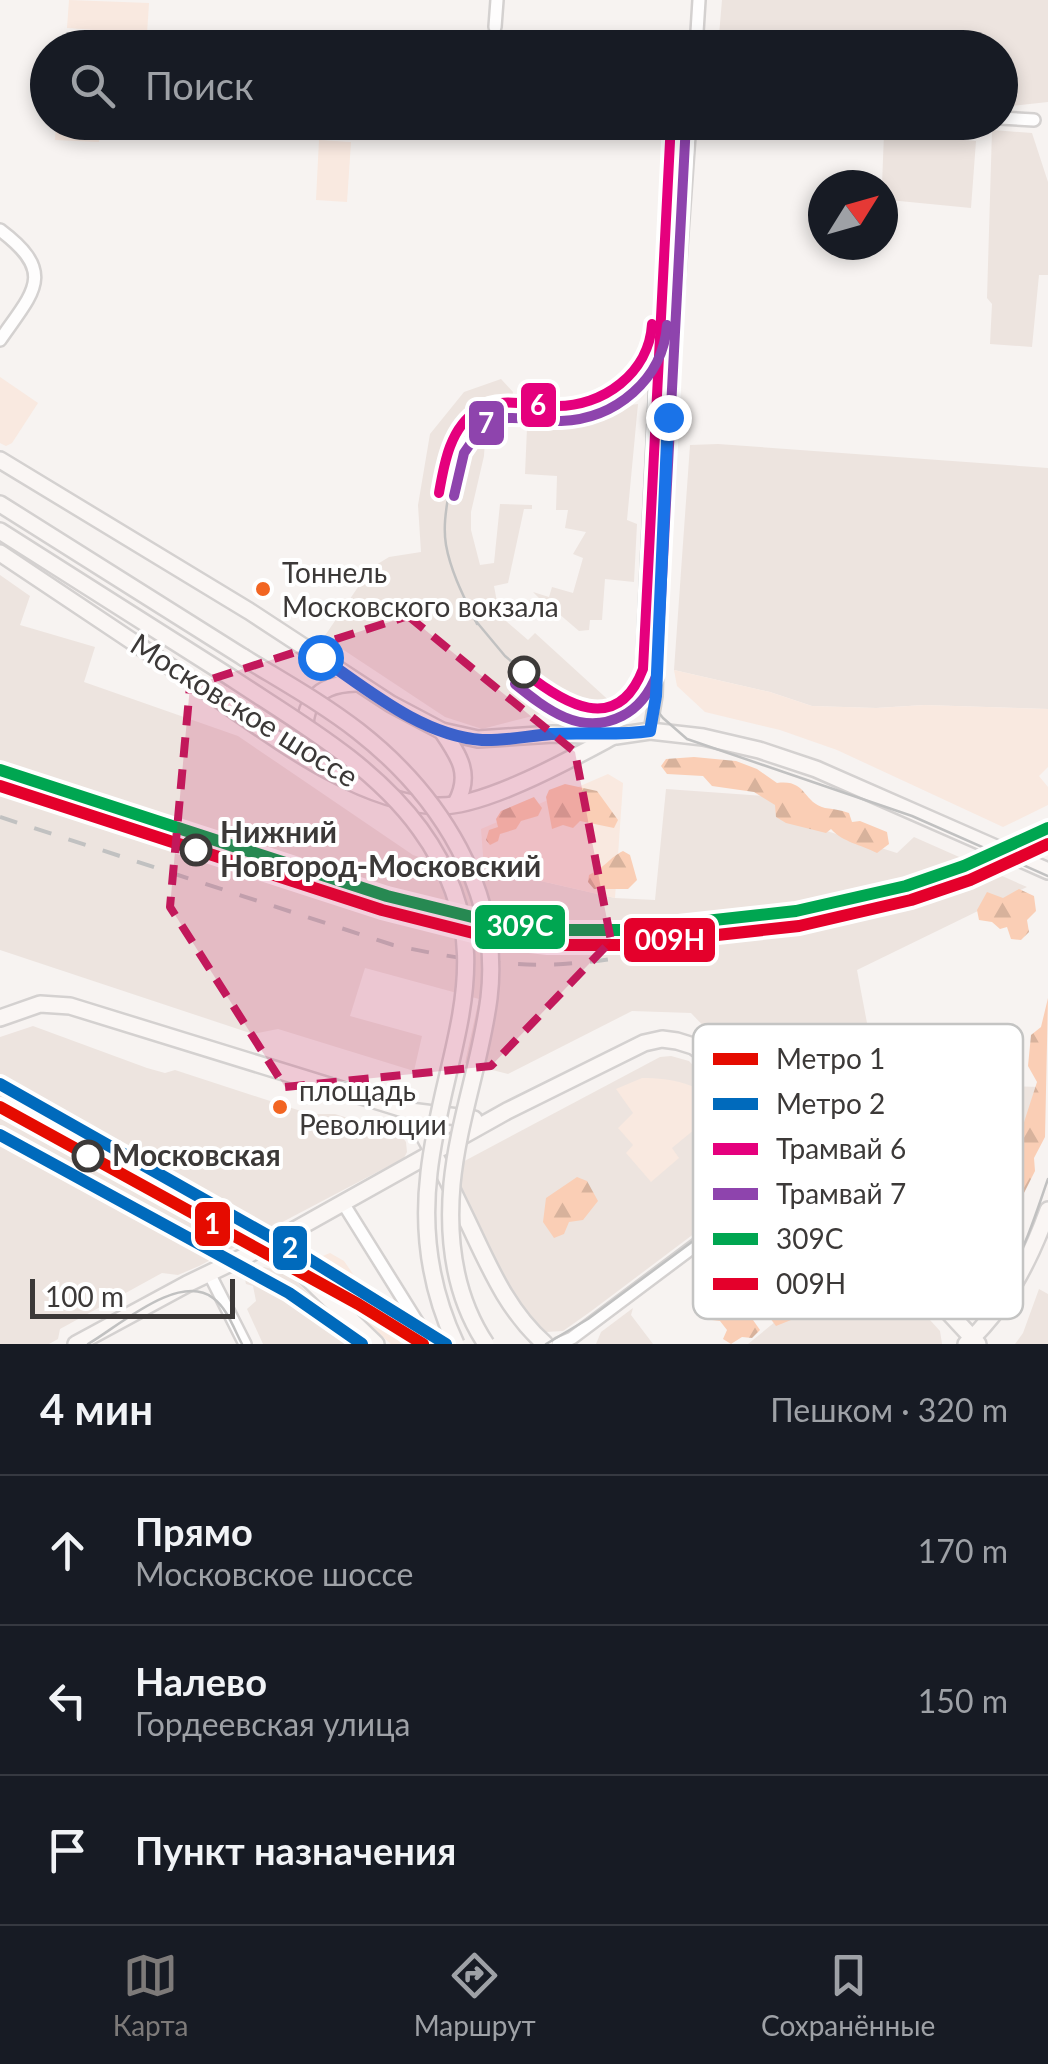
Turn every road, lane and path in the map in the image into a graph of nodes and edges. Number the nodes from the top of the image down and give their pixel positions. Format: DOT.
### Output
graph roads {
  1 [pos="497,0"];
  2 [pos="699,0"];
  3 [pos="495,27"];
  4 [pos="697,30"];
  5 [pos="1018,119"];
  6 [pos="1034,120"];
  7 [pos="689,140"];
  8 [pos="0,230"];
  9 [pos="0,340"];
  10 [pos="0,460"];
  11 [pos="0,504"];
  12 [pos="0,531"];
  13 [pos="0,553"];
  14 [pos="358,683"];
  15 [pos="650,731"];
  16 [pos="442,732"];
  17 [pos="616,736"];
  18 [pos="310,759"];
  19 [pos="456,804"];
  20 [pos="1048,871"];
  21 [pos="0,1018"];
  22 [pos="693,1046"];
  23 [pos="507,1110"];
  24 [pos="410,1111"];
  25 [pos="434,1153"];
  26 [pos="343,1203"];
  27 [pos="1048,1210"];
  28 [pos="266,1246"];
  29 [pos="693,1247"];
  30 [pos="1023,1268"];
  31 [pos="209,1274"];
  32 [pos="951,1319"];
  33 [pos="991,1319"];
  34 [pos="972,1342"];
  35 [pos="76,1344"];
  36 [pos="246,1344"];
  37 [pos="376,1344"];
  38 [pos="431,1344"];
  39 [pos="456,1344"];
  40 [pos="486,1344"];
  41 [pos="545,1344"];
  42 [pos="558,1344"];
  1 -- 3 [label="street"];
  2 -- 4 [label="street"];
  5 -- 6 [label="street"];
  7 -- 15 [label="street"];
  8 -- 9 [label="street"];
  10 -- 14 [label="main road, Московское шоссе"];
  11 -- 40 [label="main road, bridge"];
  12 -- 39 [label="main road, bridge"];
  13 -- 18 [label="main road, Московское шоссе"];
  14 -- 16 [label="main road, Московское шоссе"];
  14 -- 18 [label="main road"];
  15 -- 17 [label="main road, Московское шоссе"];
  15 -- 20 [label="main road, Московское шоссе"];
  16 -- 17 [label="main road, Московское шоссе"];
  16 -- 19 [label="main road"];
  17 -- 19 [label="main road, Московское шоссе"];
  18 -- 19 [label="main road, Московское шоссе"];
  21 -- 24 [label="main road"];
  22 -- 23 [label="main road"];
  23 -- 24 [label="main road"];
  23 -- 25 [label="main road"];
  24 -- 25 [label="main road"];
  25 -- 26 [label="main road"];
  25 -- 41 [label="main road"];
  26 -- 28 [label="main road"];
  26 -- 38 [label="street"];
  27 -- 30 [label="main road"];
  28 -- 31 [label="main road"];
  28 -- 37 [label="main road"];
  29 -- 42 [label="street"];
  31 -- 35 [label="main road"];
  31 -- 36 [label="street"];
  32 -- 34 [label="main road"];
  33 -- 34 [label="main road"];
}
